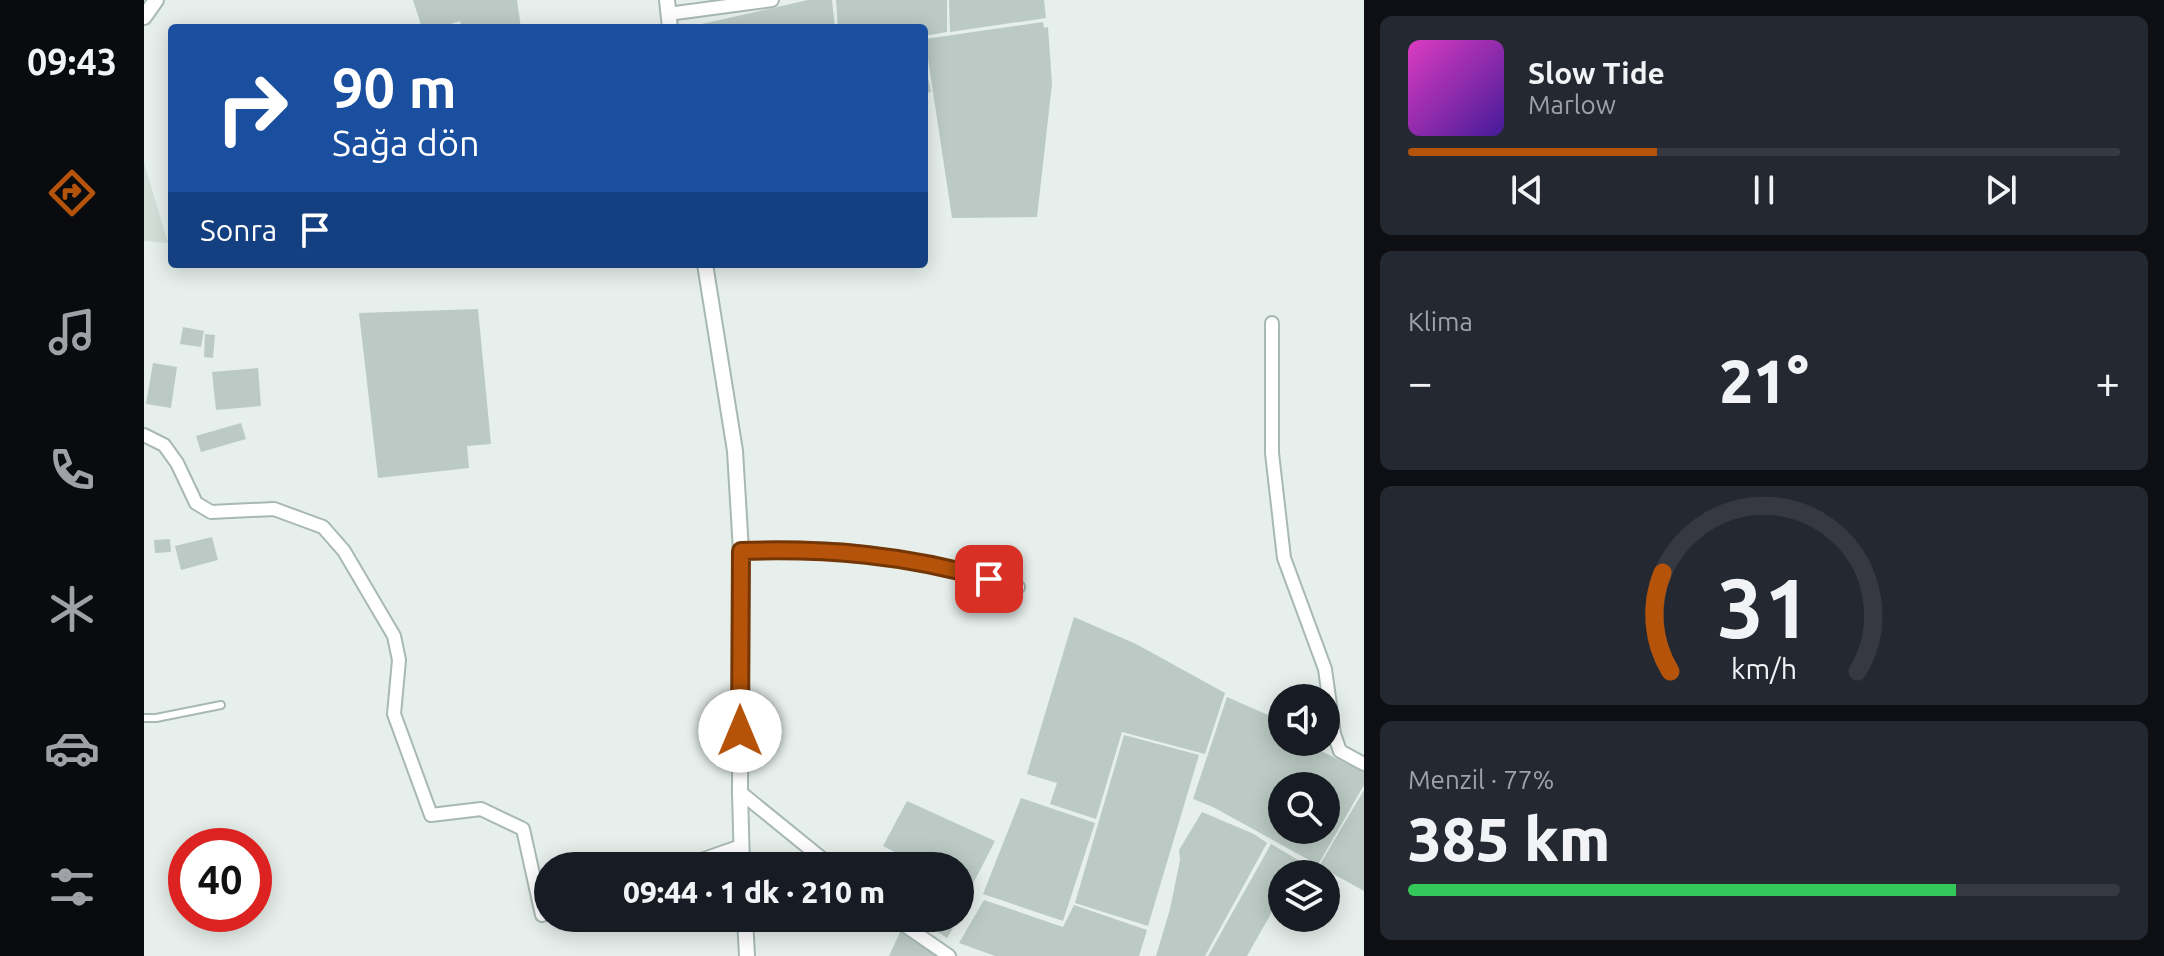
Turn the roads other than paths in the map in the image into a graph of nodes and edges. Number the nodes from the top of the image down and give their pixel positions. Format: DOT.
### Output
graph roads {
  1 [pos="156,0"];
  2 [pos="772,0"];
  3 [pos="668,14"];
  4 [pos="144,17"];
  5 [pos="706,268"];
  6 [pos="1272,323"];
  7 [pos="144,435"];
  8 [pos="741,551"];
  9 [pos="1018,587"];
  10 [pos="221,705"];
  11 [pos="144,718"];
  12 [pos="1364,764"];
  13 [pos="740,792"];
  14 [pos="741,846"];
  15 [pos="724,852"];
  16 [pos="741,852"];
  17 [pos="814,852"];
  18 [pos="534,879"];
  19 [pos="746,932"];
  20 [pos="914,932"];
  21 [pos="747,956"];
  22 [pos="949,956"];
  1 -- 4 [label="street"];
  2 -- 3 [label="street"];
  5 -- 8 [label="street"];
  6 -- 12 [label="street"];
  7 -- 18 [label="street"];
  8 -- 9 [label="street"];
  8 -- 13 [label="street"];
  10 -- 11 [label="lane"];
  13 -- 14 [label="street"];
  13 -- 17 [label="street"];
  14 -- 15 [label="street"];
  14 -- 16 [label="street"];
  19 -- 21 [label="street"];
  20 -- 22 [label="street"];
}
